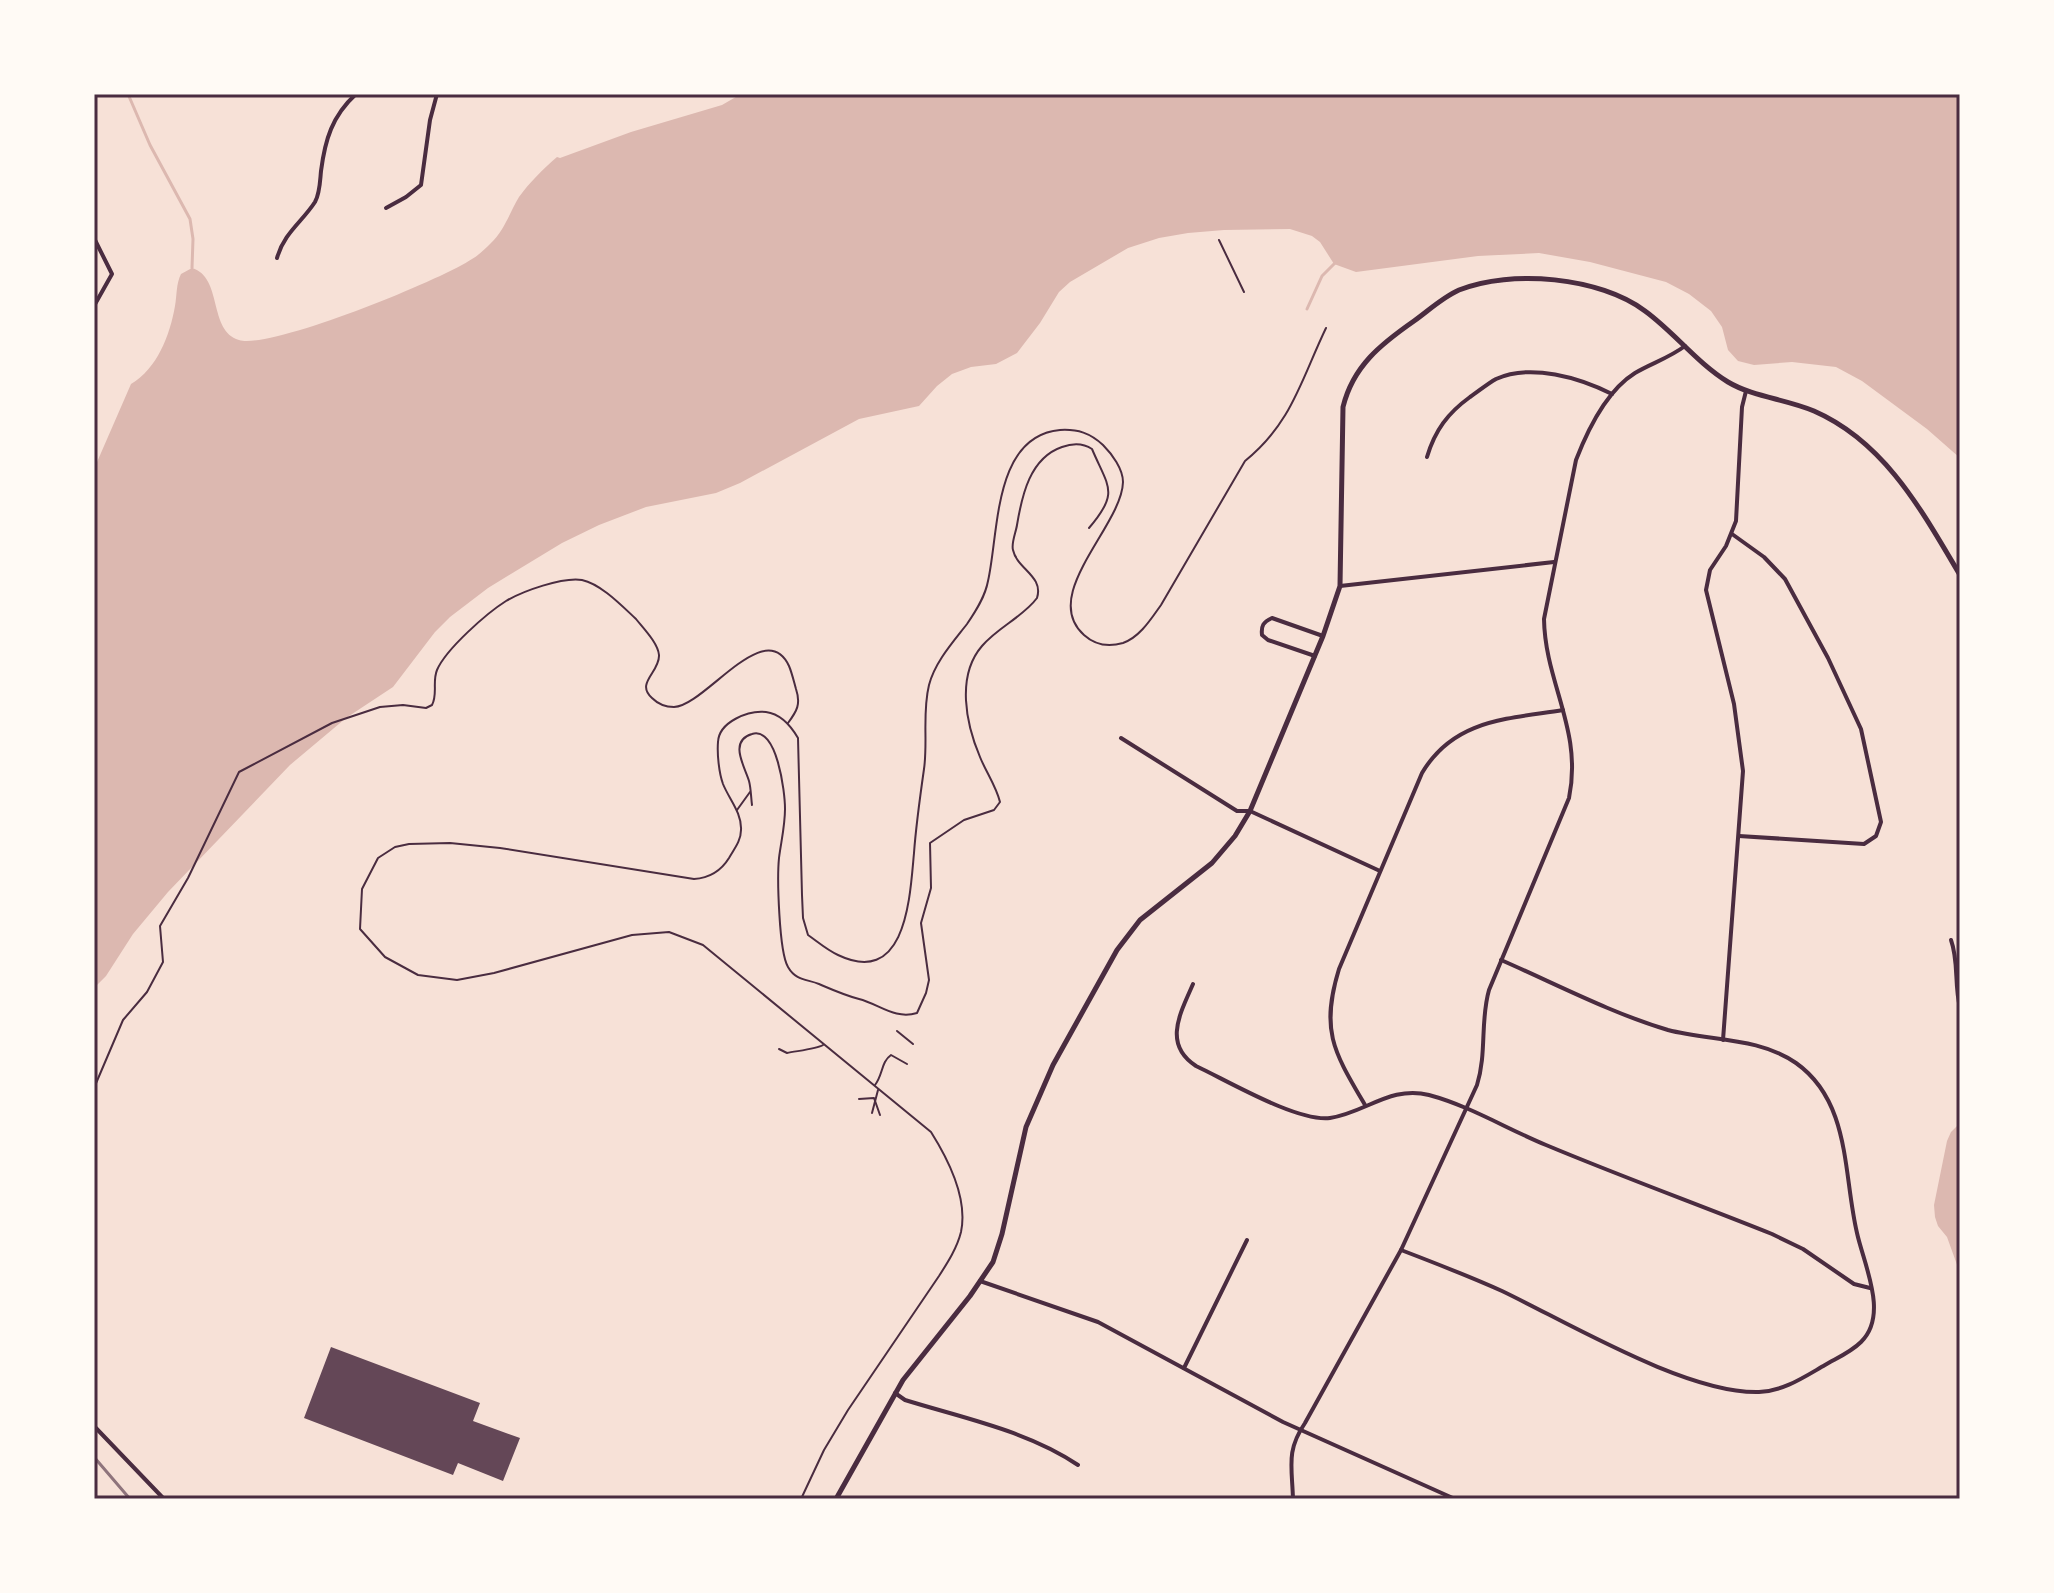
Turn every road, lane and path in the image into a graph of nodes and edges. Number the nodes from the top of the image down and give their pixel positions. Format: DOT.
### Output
graph roads {
  1 [pos="356,94"];
  2 [pos="437,94"];
  3 [pos="386,208"];
  4 [pos="94,238"];
  5 [pos="1219,240"];
  6 [pos="277,258"];
  7 [pos="1244,292"];
  8 [pos="94,306"];
  9 [pos="1326,328"];
  10 [pos="1685,346"];
  11 [pos="1746,390"];
  12 [pos="1612,394"];
  13 [pos="1427,457"];
  14 [pos="1108,501"];
  15 [pos="1114,509"];
  16 [pos="1089,528"];
  17 [pos="1732,534"];
  18 [pos="1554,562"];
  19 [pos="1960,575"];
  20 [pos="1340,586"];
  21 [pos="1323,636"];
  22 [pos="1315,656"];
  23 [pos="1563,710"];
  24 [pos="788,724"];
  25 [pos="1121,738"];
  26 [pos="750,792"];
  27 [pos="752,805"];
  28 [pos="736,811"];
  29 [pos="1250,811"];
  30 [pos="1739,836"];
  31 [pos="1380,871"];
  32 [pos="1951,940"];
  33 [pos="1501,960"];
  34 [pos="1193,984"];
  35 [pos="1960,1007"];
  36 [pos="897,1031"];
  37 [pos="1723,1040"];
  38 [pos="824,1044"];
  39 [pos="913,1044"];
  40 [pos="779,1049"];
  41 [pos="907,1064"];
  42 [pos="875,1086"];
  43 [pos="94,1088"];
  44 [pos="879,1089"];
  45 [pos="874,1098"];
  46 [pos="859,1099"];
  47 [pos="1365,1105"];
  48 [pos="1466,1108"];
  49 [pos="872,1113"];
  50 [pos="880,1115"];
  51 [pos="1247,1240"];
  52 [pos="1401,1250"];
  53 [pos="980,1281"];
  54 [pos="1870,1288"];
  55 [pos="1184,1368"];
  56 [pos="895,1393"];
  57 [pos="94,1426"];
  58 [pos="1301,1429"];
  59 [pos="1078,1465"];
  60 [pos="164,1499"];
  61 [pos="801,1499"];
  62 [pos="836,1499"];
  63 [pos="1293,1499"];
  64 [pos="1455,1499"];
  1 -- 6 [label="street"];
  2 -- 3 [label="street"];
  4 -- 8 [label="street"];
  5 -- 7 [label="lane"];
  9 -- 15 [label="path"];
  10 -- 11 [label="street"];
  10 -- 12 [label="street"];
  10 -- 20 [label="street"];
  11 -- 17 [label="street"];
  11 -- 19 [label="street"];
  12 -- 13 [label="street"];
  12 -- 18 [label="street"];
  14 -- 15 [label="path"];
  14 -- 16 [label="path"];
  14 -- 26 [label="path"];
  15 -- 24 [label="path"];
  17 -- 30 [label="street"];
  17 -- 30 [label="street"];
  18 -- 20 [label="street"];
  18 -- 23 [label="street"];
  20 -- 21 [label="street"];
  21 -- 22 [label="street"];
  21 -- 22 [label="street"];
  22 -- 29 [label="street"];
  23 -- 31 [label="street"];
  23 -- 33 [label="street"];
  24 -- 28 [label="path"];
  24 -- 43 [label="path"];
  25 -- 29 [label="street"];
  26 -- 27 [label="path"];
  26 -- 28 [label="path"];
  28 -- 38 [label="path"];
  29 -- 31 [label="street"];
  29 -- 53 [label="street"];
  30 -- 37 [label="street"];
  31 -- 47 [label="street"];
  32 -- 35 [label="street"];
  33 -- 37 [label="street"];
  33 -- 48 [label="street"];
  34 -- 47 [label="street"];
  36 -- 39 [label="path"];
  37 -- 54 [label="street"];
  38 -- 40 [label="path"];
  38 -- 42 [label="path"];
  41 -- 42 [label="path"];
  42 -- 44 [label="path"];
  44 -- 45 [label="path"];
  44 -- 61 [label="path"];
  45 -- 46 [label="path"];
  45 -- 49 [label="path"];
  45 -- 50 [label="path"];
  47 -- 48 [label="street"];
  48 -- 52 [label="street"];
  48 -- 54 [label="street"];
  51 -- 55 [label="street"];
  52 -- 54 [label="street"];
  52 -- 58 [label="street"];
  53 -- 55 [label="street"];
  53 -- 56 [label="street"];
  55 -- 58 [label="street"];
  56 -- 59 [label="street"];
  56 -- 62 [label="street"];
  57 -- 60 [label="street"];
  58 -- 63 [label="street"];
  58 -- 64 [label="street"];
}
